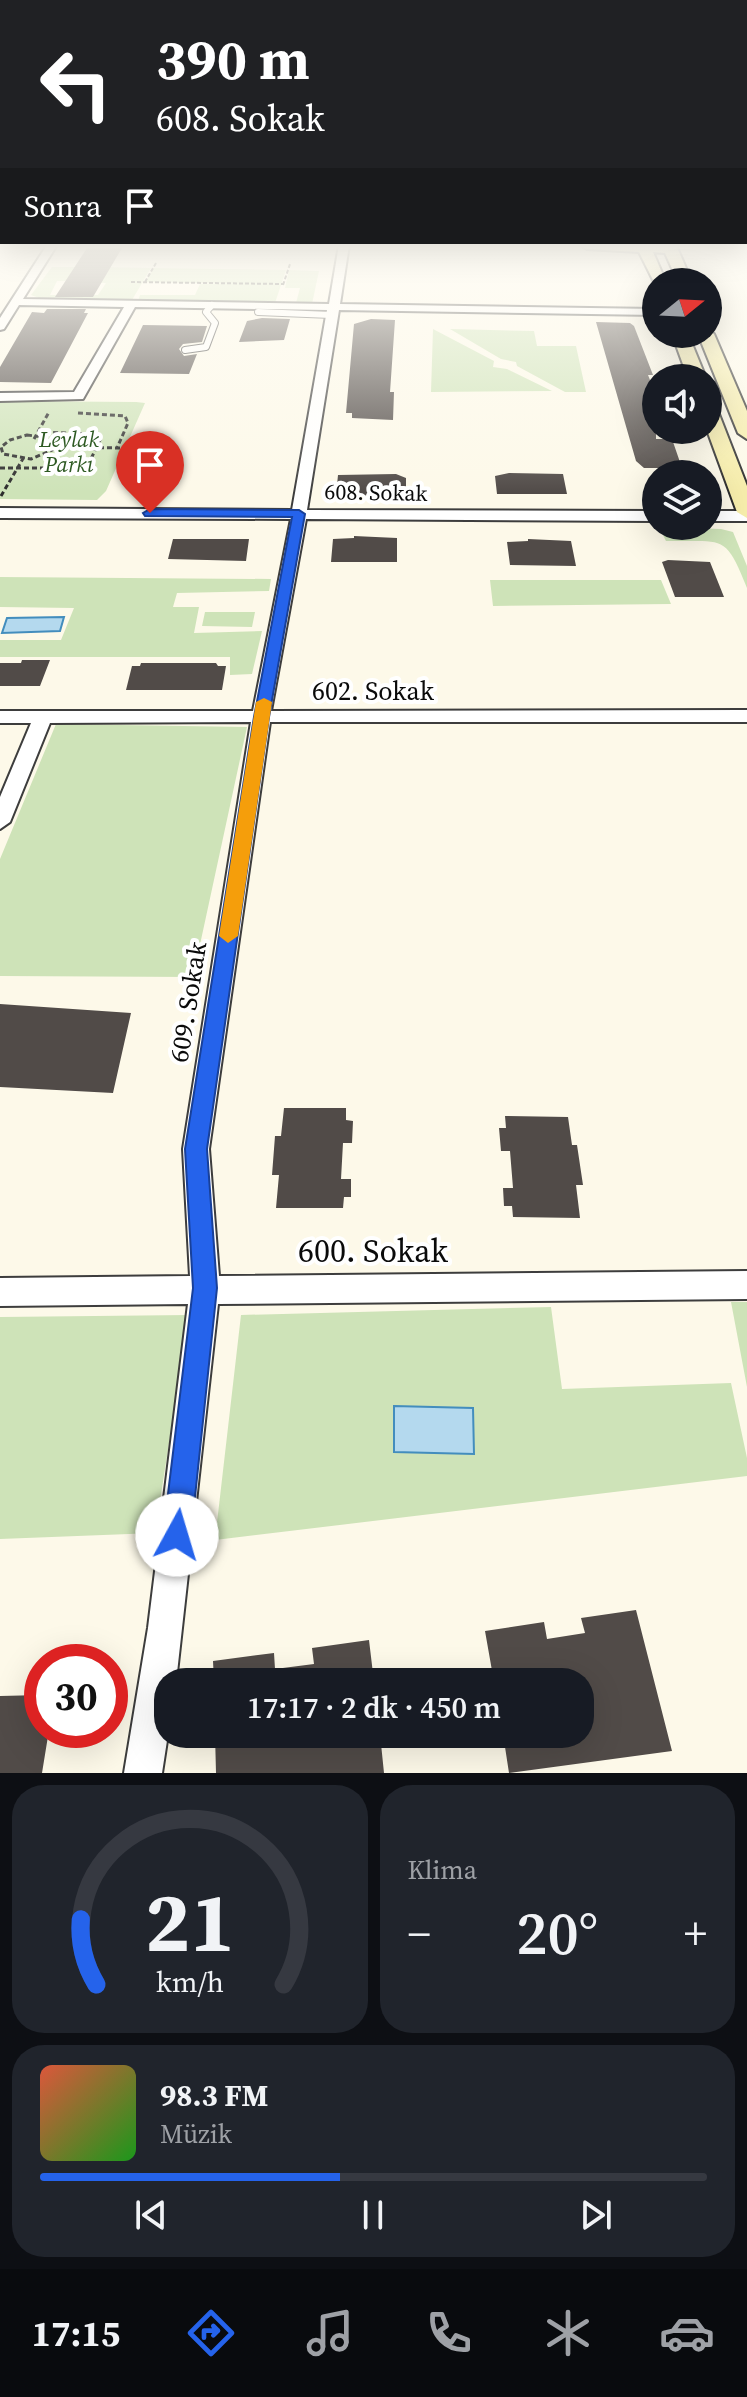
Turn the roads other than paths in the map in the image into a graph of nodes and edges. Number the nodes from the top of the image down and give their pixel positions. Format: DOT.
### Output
graph roads {
  1 [pos="117,328"];
  2 [pos="213,328"];
  3 [pos="329,328"];
  4 [pos="712,348"];
  5 [pos="185,350"];
  6 [pos="0,397"];
  7 [pos="747,433"];
  8 [pos="721,444"];
  9 [pos="0,513"];
  10 [pos="299,514"];
  11 [pos="747,514"];
  12 [pos="722,515"];
  13 [pos="642,516"];
  14 [pos="747,716"];
  15 [pos="0,717"];
  16 [pos="43,717"];
  17 [pos="261,717"];
  18 [pos="0,822"];
  19 [pos="747,1285"];
  20 [pos="205,1288"];
  21 [pos="0,1292"];
  22 [pos="143,1773"];
  1 -- 6 [label="street"];
  2 -- 5 [label="lane"];
  3 -- 10 [label="street, 609. Sokak"];
  4 -- 7 [label="main road"];
  8 -- 11 [label="main road"];
  9 -- 10 [label="street, 608. Sokak"];
  10 -- 13 [label="street, 608. Sokak"];
  10 -- 17 [label="street, 609. Sokak"];
  11 -- 12 [label="street"];
  14 -- 17 [label="street, 602. Sokak"];
  15 -- 16 [label="street, 602. Sokak"];
  16 -- 17 [label="street, 602. Sokak"];
  16 -- 18 [label="street"];
  17 -- 20 [label="street, 609. Sokak"];
  19 -- 20 [label="street, 600. Sokak"];
  20 -- 21 [label="street, 600. Sokak"];
  20 -- 22 [label="street, 609. Sokak"];
}
